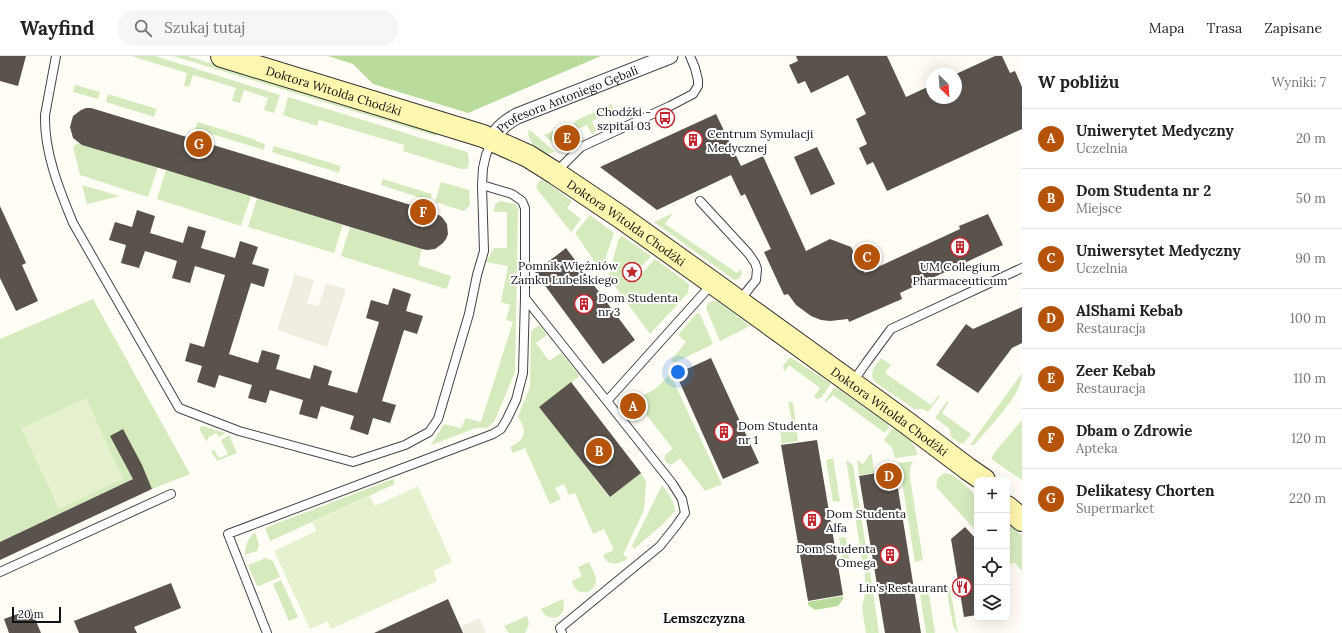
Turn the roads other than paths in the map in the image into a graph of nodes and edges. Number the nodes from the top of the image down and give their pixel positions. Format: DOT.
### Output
graph roads {
  1 [pos="56,56"];
  2 [pos="222,56"];
  3 [pos="670,56"];
  4 [pos="690,56"];
  5 [pos="492,139"];
  6 [pos="555,172"];
  7 [pos="482,185"];
  8 [pos="700,201"];
  9 [pos="1022,268"];
  10 [pos="713,283"];
  11 [pos="525,298"];
  12 [pos="738,302"];
  13 [pos="852,383"];
  14 [pos="607,401"];
  15 [pos="980,477"];
  16 [pos="172,494"];
  17 [pos="1010,494"];
  18 [pos="1022,503"];
  19 [pos="1010,510"];
  20 [pos="1022,520"];
  21 [pos="0,572"];
  22 [pos="267,633"];
  23 [pos="562,633"];
  1 -- 7 [label="lane"];
  2 -- 5 [label="street, Doktora Witolda Chodźki"];
  3 -- 5 [label="street, Profesora Antoniego Gębali"];
  4 -- 6 [label="lane"];
  5 -- 6 [label="street, Doktora Witolda Chodźki"];
  5 -- 7 [label="lane"];
  6 -- 10 [label="street, Doktora Witolda Chodźki"];
  7 -- 11 [label="lane"];
  8 -- 12 [label="lane"];
  9 -- 13 [label="lane"];
  10 -- 12 [label="street, Doktora Witolda Chodźki"];
  10 -- 14 [label="lane"];
  11 -- 14 [label="lane"];
  11 -- 22 [label="lane"];
  12 -- 13 [label="street, Doktora Witolda Chodźki"];
  13 -- 15 [label="street, Doktora Witolda Chodźki"];
  14 -- 23 [label="lane"];
  16 -- 21 [label="lane"];
  17 -- 18 [label="street"];
  19 -- 20 [label="street"];
}
